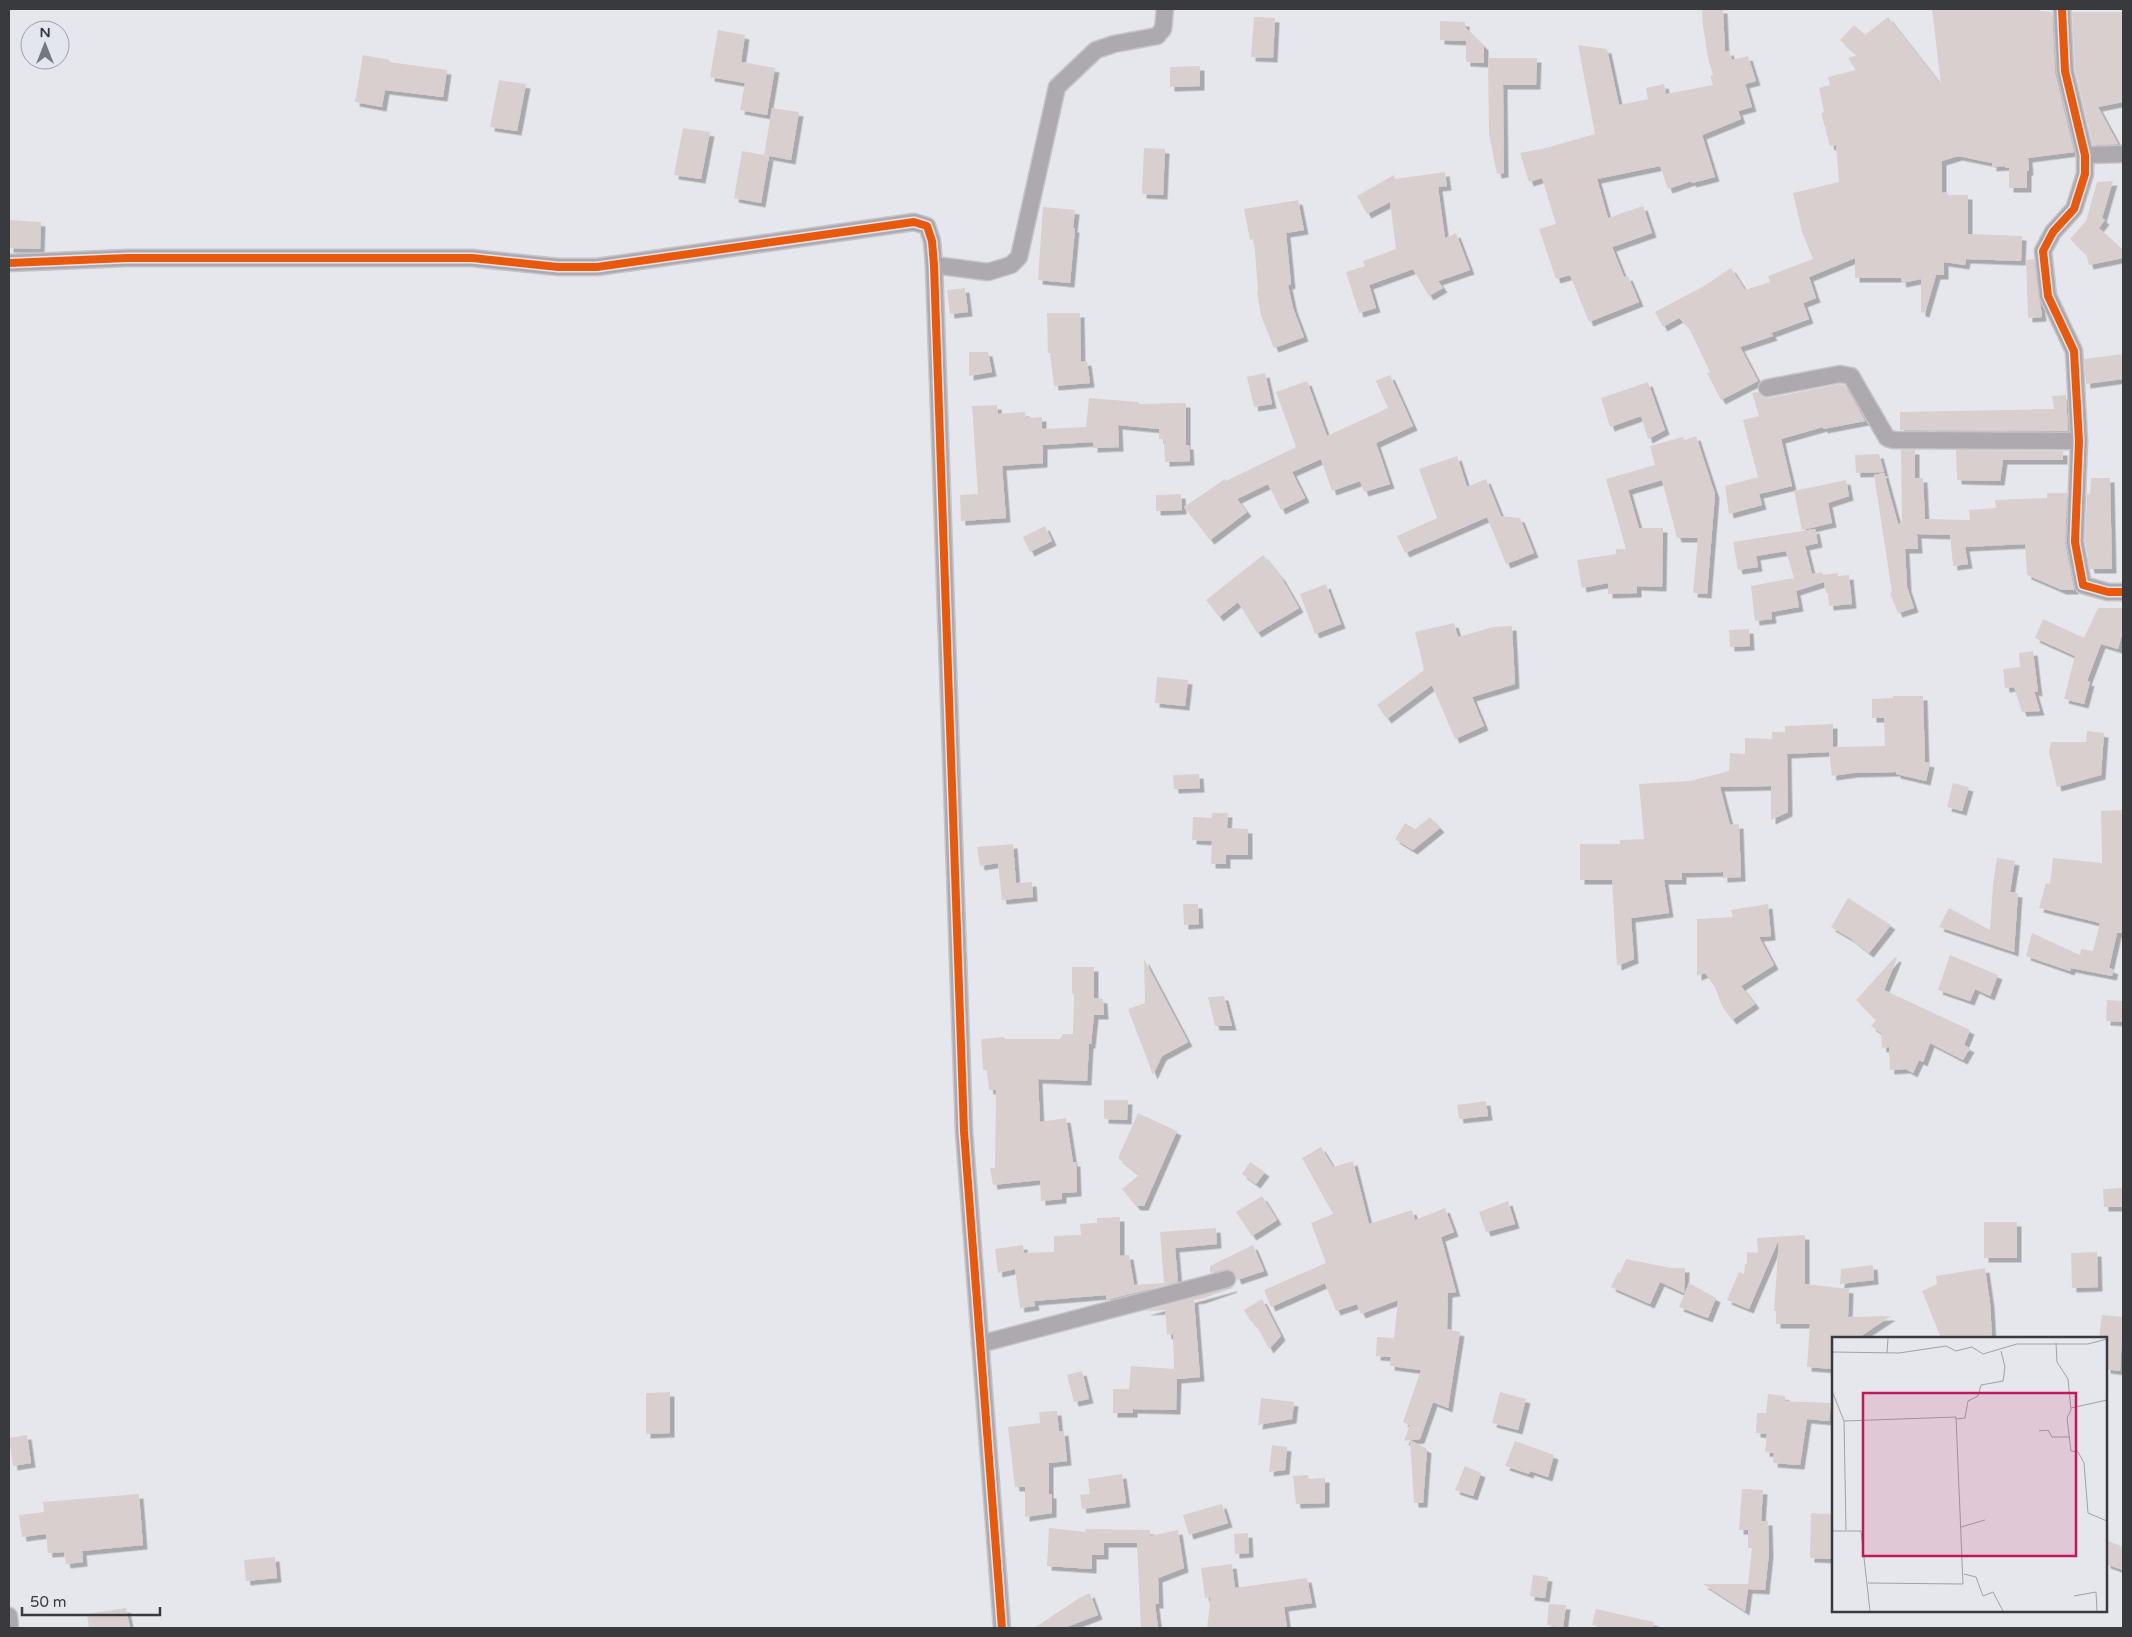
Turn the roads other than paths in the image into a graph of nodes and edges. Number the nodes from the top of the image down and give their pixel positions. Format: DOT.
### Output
graph roads {
  1 [pos="1165,9"];
  2 [pos="2062,9"];
  3 [pos="2123,154"];
  4 [pos="2084,155"];
  5 [pos="9,263"];
  6 [pos="934,266"];
  7 [pos="1767,388"];
  8 [pos="2079,441"];
  9 [pos="2123,592"];
  10 [pos="1227,1279"];
  11 [pos="980,1344"];
  12 [pos="9,1616"];
  13 [pos="10,1628"];
  14 [pos="1002,1628"];
  1 -- 6 [label="street"];
  2 -- 4 [label="street"];
  3 -- 4 [label="street"];
  4 -- 8 [label="street"];
  5 -- 6 [label="street"];
  6 -- 11 [label="street"];
  7 -- 8 [label="street"];
  8 -- 9 [label="street"];
  10 -- 11 [label="street"];
  11 -- 14 [label="street"];
  12 -- 13 [label="street"];
}
